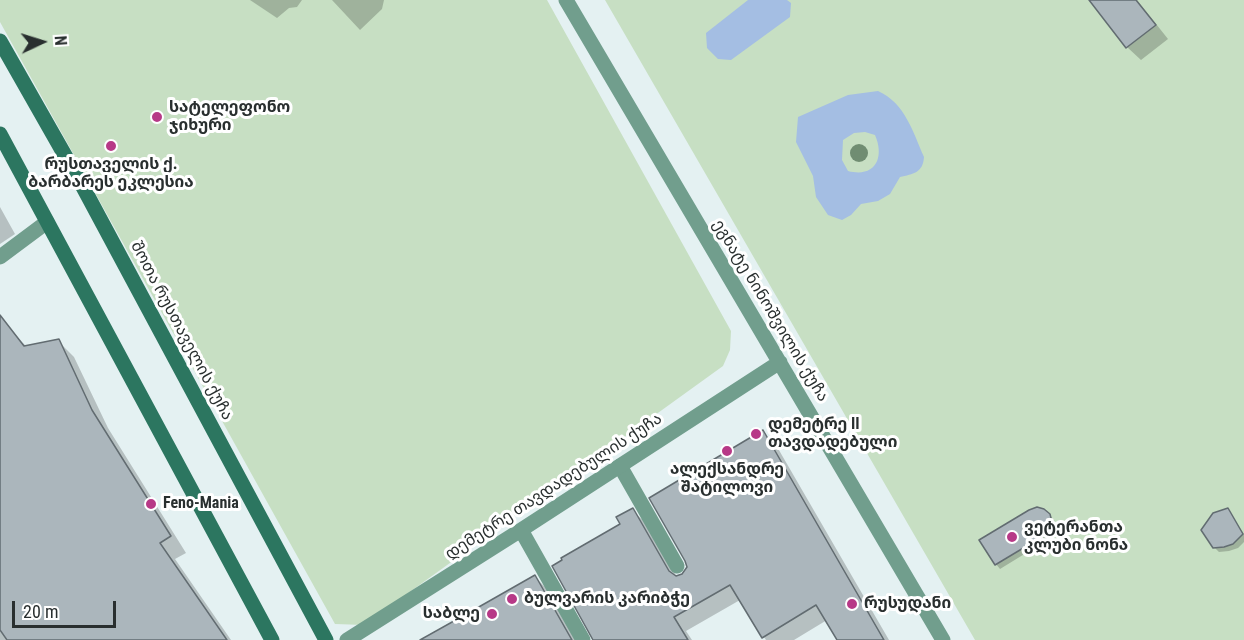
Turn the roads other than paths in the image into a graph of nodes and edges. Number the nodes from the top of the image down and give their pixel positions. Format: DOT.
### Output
graph roads {
  1 [pos="566,0"];
  2 [pos="0,41"];
  3 [pos="0,134"];
  4 [pos="47,222"];
  5 [pos="0,257"];
  6 [pos="780,362"];
  7 [pos="620,466"];
  8 [pos="521,530"];
  9 [pos="677,566"];
  10 [pos="272,640"];
  11 [pos="326,640"];
  12 [pos="347,640"];
  13 [pos="583,640"];
  14 [pos="944,640"];
  1 -- 6 [label="street, ეგნატე ნინოშვილის ქუჩა"];
  2 -- 11 [label="main road, შოთა რუსთაველის ქუჩა"];
  3 -- 4 [label="main road"];
  4 -- 5 [label="street"];
  4 -- 10 [label="main road"];
  6 -- 7 [label="street, დემეტრე თავდადებულის ქუჩა"];
  6 -- 14 [label="street, ეგნატე ნინოშვილის ქუჩა"];
  7 -- 8 [label="street, დემეტრე თავდადებულის ქუჩა"];
  7 -- 9 [label="street"];
  8 -- 12 [label="street, დემეტრე თავდადებულის ქუჩა"];
  8 -- 13 [label="street"];
}
